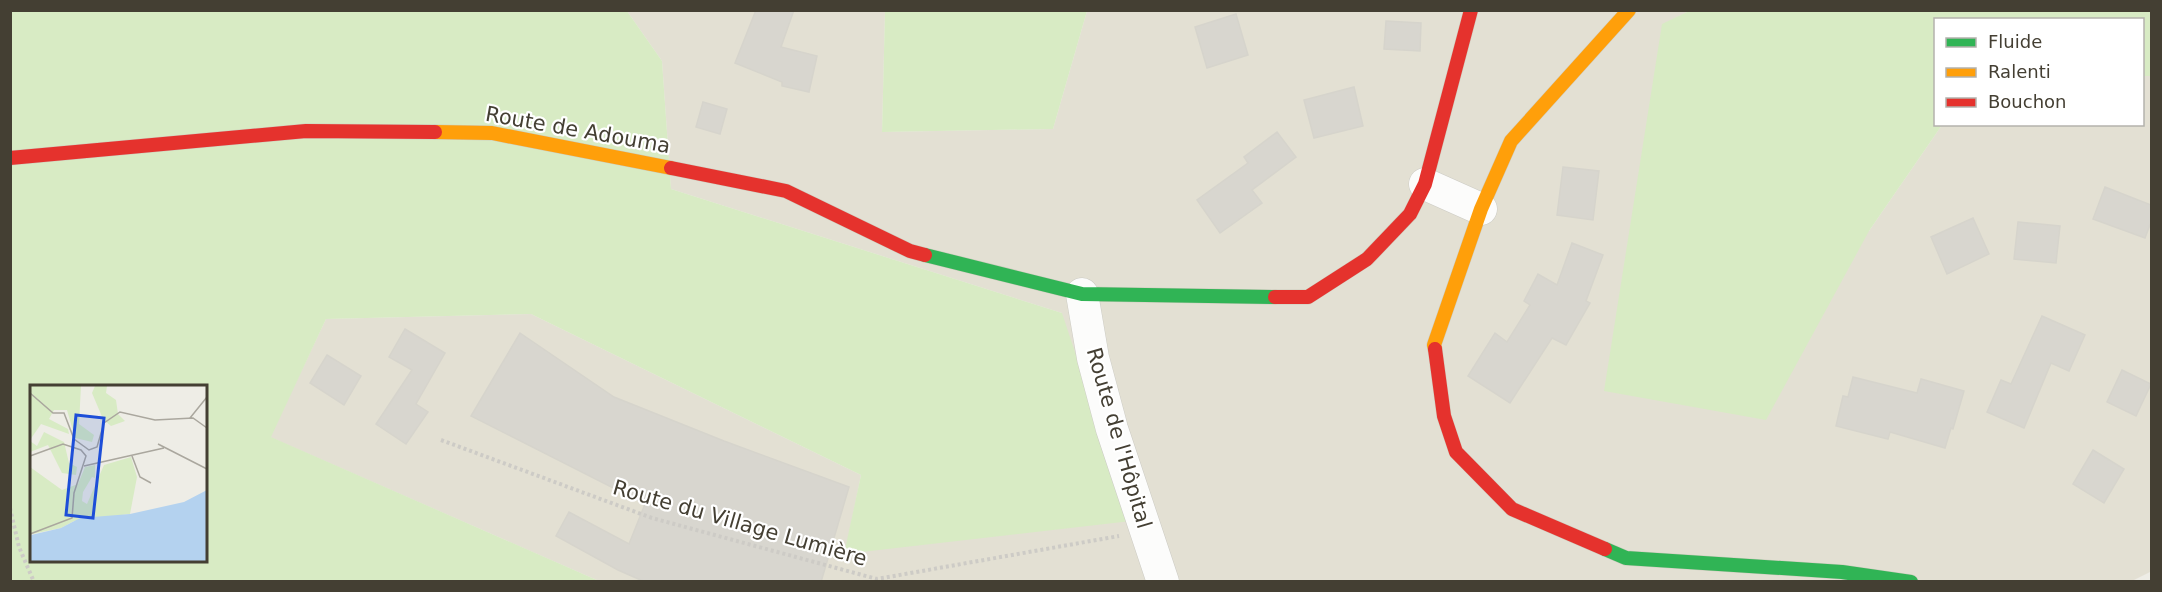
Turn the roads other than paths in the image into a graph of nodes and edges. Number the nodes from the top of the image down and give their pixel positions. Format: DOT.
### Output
graph roads {
  1 [pos="1471,10"];
  2 [pos="1629,10"];
  3 [pos="10,158"];
  4 [pos="1425,184"];
  5 [pos="1481,209"];
  6 [pos="1082,294"];
  7 [pos="1163,582"];
  8 [pos="1911,582"];
  1 -- 4 [label="street, Route de Adouma"];
  2 -- 5 [label="street"];
  3 -- 6 [label="street, Route de Adouma"];
  4 -- 5 [label="street"];
  4 -- 6 [label="street, Route de Adouma"];
  5 -- 8 [label="street"];
  6 -- 7 [label="street, Route de l'Hôpital"];
}
